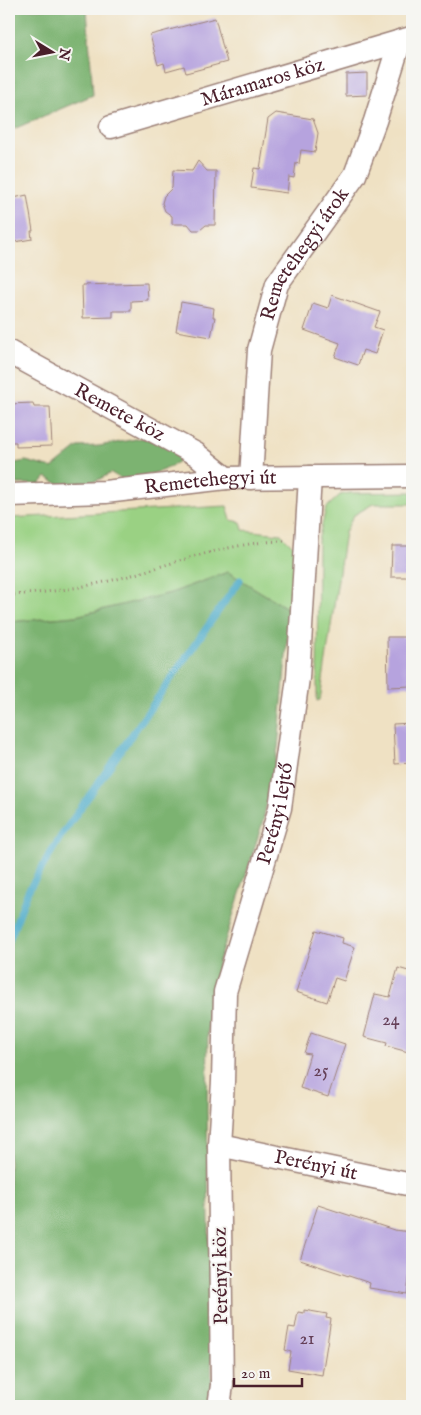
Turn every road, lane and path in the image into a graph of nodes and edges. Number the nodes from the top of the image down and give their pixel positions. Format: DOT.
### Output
graph roads {
  1 [pos="406,39"];
  2 [pos="111,127"];
  3 [pos="9,352"];
  4 [pos="412,476"];
  5 [pos="310,477"];
  6 [pos="226,478"];
  7 [pos="251,478"];
  8 [pos="9,495"];
  9 [pos="306,544"];
  10 [pos="9,595"];
  11 [pos="219,1145"];
  12 [pos="412,1185"];
  13 [pos="219,1406"];
  1 -- 2 [label="street, Máramaros köz"];
  1 -- 7 [label="street, Remetehegyi árok"];
  3 -- 6 [label="street, Remete köz"];
  4 -- 5 [label="street, Remetehegyi út"];
  5 -- 7 [label="street, Remetehegyi út"];
  5 -- 9 [label="street, Perényi lejtő"];
  6 -- 7 [label="street, Remetehegyi út"];
  6 -- 8 [label="street, Remetehegyi út"];
  9 -- 10 [label="path"];
  9 -- 11 [label="street, Perényi lejtő"];
  11 -- 12 [label="street, Perényi út"];
  11 -- 13 [label="street, Perényi köz"];
}
